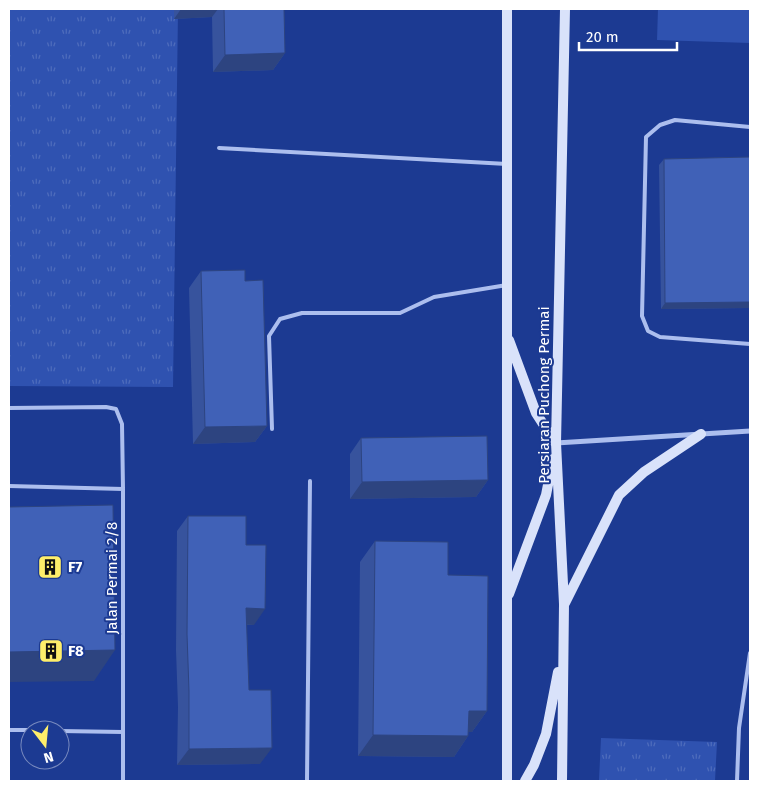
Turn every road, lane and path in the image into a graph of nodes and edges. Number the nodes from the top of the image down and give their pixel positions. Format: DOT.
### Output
graph roads {
  1 [pos="507,9"];
  2 [pos="565,9"];
  3 [pos="750,127"];
  4 [pos="219,148"];
  5 [pos="507,164"];
  6 [pos="507,285"];
  7 [pos="507,332"];
  8 [pos="750,344"];
  9 [pos="9,408"];
  10 [pos="272,429"];
  11 [pos="750,431"];
  12 [pos="701,434"];
  13 [pos="556,443"];
  14 [pos="310,482"];
  15 [pos="9,486"];
  16 [pos="123,489"];
  17 [pos="507,600"];
  18 [pos="564,604"];
  19 [pos="563,644"];
  20 [pos="750,652"];
  21 [pos="70,731"];
  22 [pos="123,732"];
  23 [pos="123,781"];
  24 [pos="307,781"];
  25 [pos="507,781"];
  26 [pos="525,781"];
  27 [pos="562,781"];
  28 [pos="737,781"];
  1 -- 5 [label="street"];
  2 -- 13 [label="street, Persiaran Puchong Permai"];
  3 -- 8 [label="lane"];
  4 -- 5 [label="lane"];
  5 -- 6 [label="street"];
  6 -- 7 [label="street"];
  6 -- 10 [label="lane"];
  7 -- 13 [label="street"];
  7 -- 17 [label="street"];
  9 -- 16 [label="lane, Jalan Permai 2/8"];
  11 -- 12 [label="street"];
  12 -- 13 [label="street"];
  12 -- 18 [label="street"];
  13 -- 17 [label="street"];
  13 -- 18 [label="street, Persiaran Puchong Permai"];
  14 -- 24 [label="lane"];
  15 -- 16 [label="lane"];
  16 -- 22 [label="lane, Jalan Permai 2/8"];
  17 -- 25 [label="street"];
  18 -- 19 [label="street, Persiaran Puchong Permai"];
  19 -- 26 [label="street"];
  19 -- 27 [label="street, Persiaran Puchong Permai"];
  20 -- 28 [label="lane"];
  21 -- 22 [label="lane"];
  22 -- 23 [label="lane, Jalan Permai 2/8"];
}
